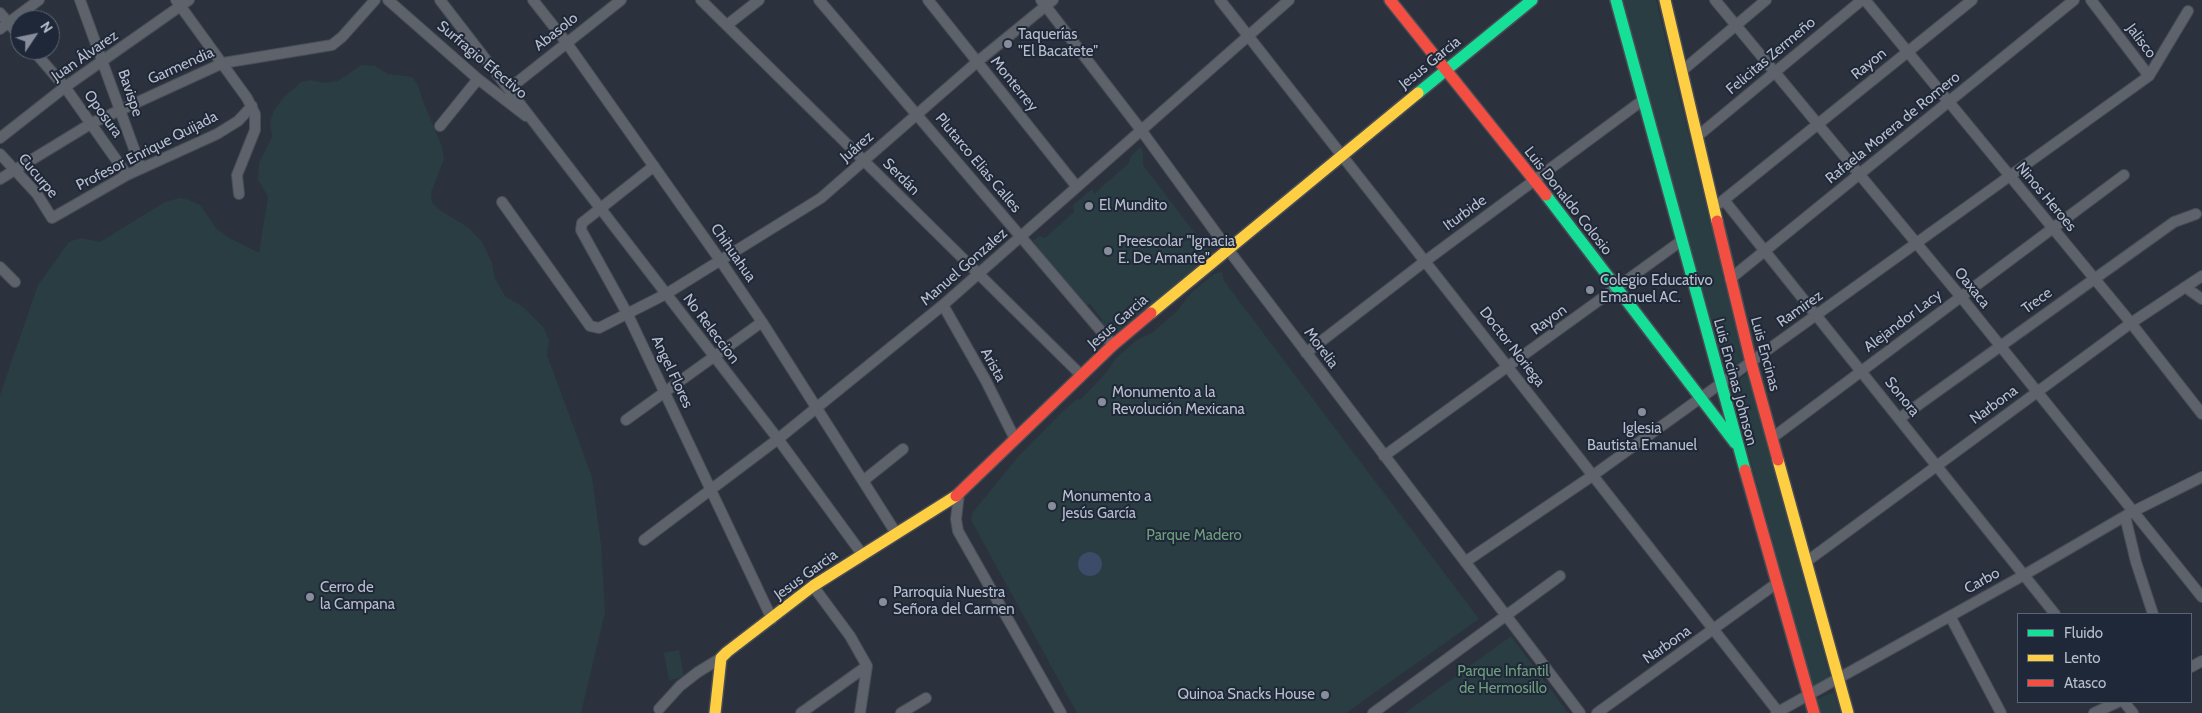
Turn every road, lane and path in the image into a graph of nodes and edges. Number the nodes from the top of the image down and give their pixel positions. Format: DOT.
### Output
graph roads {
  1 [pos="40,0"];
  2 [pos="80,0"];
  3 [pos="189,0"];
  4 [pos="375,0"];
  5 [pos="388,0"];
  6 [pos="440,0"];
  7 [pos="533,0"];
  8 [pos="621,0"];
  9 [pos="701,0"];
  10 [pos="760,0"];
  11 [pos="820,0"];
  12 [pos="928,0"];
  13 [pos="1220,0"];
  14 [pos="1289,0"];
  15 [pos="1390,0"];
  16 [pos="1532,0"];
  17 [pos="1616,0"];
  18 [pos="1665,0"];
  19 [pos="1716,0"];
  20 [pos="1766,0"];
  21 [pos="1864,0"];
  22 [pos="1972,0"];
  23 [pos="2074,0"];
  24 [pos="2091,0"];
  25 [pos="1046,2"];
  26 [pos="178,3"];
  27 [pos="2188,11"];
  28 [pos="0,13"];
  29 [pos="1736,24"];
  30 [pos="727,25"];
  31 [pos="4,26"];
  32 [pos="1249,36"];
  33 [pos="566,42"];
  34 [pos="1908,52"];
  35 [pos="41,60"];
  36 [pos="103,61"];
  37 [pos="977,62"];
  38 [pos="223,64"];
  39 [pos="1446,70"];
  40 [pos="1683,70"];
  41 [pos="1774,72"];
  42 [pos="2149,76"];
  43 [pos="478,79"];
  44 [pos="66,87"];
  45 [pos="510,88"];
  46 [pos="1643,100"];
  47 [pos="1949,102"];
  48 [pos="252,106"];
  49 [pos="120,109"];
  50 [pos="917,114"];
  51 [pos="92,123"];
  52 [pos="535,123"];
  53 [pos="1817,125"];
  54 [pos="440,126"];
  55 [pos="1141,130"];
  56 [pos="1699,135"];
  57 [pos="0,138"];
  58 [pos="0,154"];
  59 [pos="1341,156"];
  60 [pos="864,161"];
  61 [pos="654,166"];
  62 [pos="141,168"];
  63 [pos="16,170"];
  64 [pos="127,175"];
  65 [pos="1859,175"];
  66 [pos="2124,175"];
  67 [pos="2010,178"];
  68 [pos="0,179"];
  69 [pos="1535,181"];
  70 [pos="1077,187"];
  71 [pos="239,194"];
  72 [pos="1724,200"];
  73 [pos="502,202"];
  74 [pos="600,207"];
  75 [pos="1714,208"];
  76 [pos="2196,214"];
  77 [pos="52,218"];
  78 [pos="2051,228"];
  79 [pos="1021,237"];
  80 [pos="1682,241"];
  81 [pos="1917,244"];
  82 [pos="1227,248"];
  83 [pos="1765,251"];
  84 [pos="720,260"];
  85 [pos="1424,262"];
  86 [pos="0,267"];
  87 [pos="978,275"];
  88 [pos="2202,276"];
  89 [pos="2094,278"];
  90 [pos="1730,279"];
  91 [pos="15,282"];
  92 [pos="2185,287"];
  93 [pos="1618,289"];
  94 [pos="666,294"];
  95 [pos="1961,297"];
  96 [pos="2202,299"];
  97 [pos="943,306"];
  98 [pos="628,315"];
  99 [pos="1817,315"];
  100 [pos="762,322"];
  101 [pos="2131,323"];
  102 [pos="1113,345"];
  103 [pos="2000,346"];
  104 [pos="1306,353"];
  105 [pos="714,358"];
  106 [pos="1751,362"];
  107 [pos="1509,368"];
  108 [pos="1861,371"];
  109 [pos="1081,375"];
  110 [pos="1720,384"];
  111 [pos="665,392"];
  112 [pos="2037,392"];
  113 [pos="1702,397"];
  114 [pos="816,407"];
  115 [pos="2202,414"];
  116 [pos="1900,418"];
  117 [pos="626,420"];
  118 [pos="1772,438"];
  119 [pos="778,439"];
  120 [pos="1015,439"];
  121 [pos="1737,447"];
  122 [pos="902,449"];
  123 [pos="1384,456"];
  124 [pos="1938,465"];
  125 [pos="1592,476"];
  126 [pos="2202,476"];
  127 [pos="863,481"];
  128 [pos="710,489"];
  129 [pos="959,494"];
  130 [pos="2128,514"];
  131 [pos="896,533"];
  132 [pos="644,540"];
  133 [pos="862,554"];
  134 [pos="1465,562"];
  135 [pos="1806,562"];
  136 [pos="2024,575"];
  137 [pos="1560,576"];
  138 [pos="1777,582"];
  139 [pos="813,586"];
  140 [pos="2202,597"];
  141 [pos="2054,613"];
  142 [pos="2153,613"];
  143 [pos="1506,616"];
  144 [pos="1950,616"];
  145 [pos="772,619"];
  146 [pos="1713,631"];
  147 [pos="721,658"];
  148 [pos="867,666"];
  149 [pos="1838,679"];
  150 [pos="1809,695"];
  151 [pos="926,698"];
  152 [pos="2116,703"];
  153 [pos="2125,703"];
  154 [pos="659,709"];
  155 [pos="715,713"];
  156 [pos="801,713"];
  157 [pos="860,713"];
  158 [pos="901,713"];
  159 [pos="1061,713"];
  160 [pos="1373,713"];
  161 [pos="1580,713"];
  162 [pos="1598,713"];
  163 [pos="1778,713"];
  164 [pos="1814,713"];
  165 [pos="1848,713"];
  166 [pos="2001,713"];
  167 [pos="2094,713"];
  168 [pos="2133,713"];
  1 -- 31 [label="street"];
  2 -- 36 [label="street, Bavispe"];
  3 -- 26 [label="street, Juan Álvarez"];
  4 -- 38 [label="street, Garmendia"];
  5 -- 43 [label="street, Surfragio Efectivo"];
  6 -- 45 [label="street"];
  7 -- 33 [label="street, Chihuahua"];
  8 -- 33 [label="street, Abasolo"];
  9 -- 30 [label="street, Serdán"];
  10 -- 30 [label="street"];
  11 -- 50 [label="street, Plutarco Elias Calles"];
  12 -- 37 [label="street, Monterrey"];
  13 -- 32 [label="street, Doctor Noriega"];
  14 -- 32 [label="street, Manuel Gonzalez"];
  15 -- 39 [label="main road, Luis Donaldo Colosio"];
  16 -- 39 [label="main road, Jesus Garcia"];
  17 -- 46 [label="main road, Luis Encinas Johnson"];
  18 -- 40 [label="main road, Luis Encinas"];
  19 -- 29 [label="street, Oaxaca"];
  20 -- 29 [label="street"];
  21 -- 34 [label="street, Ninos Heroes"];
  21 -- 41 [label="street, Felicitas Zermeño"];
  22 -- 34 [label="street, Rayon"];
  23 -- 47 [label="street, Rafaela Morera de Romero"];
  24 -- 42 [label="street, Jalisco"];
  25 -- 37 [label="street, Juárez"];
  25 -- 55 [label="street, Morelia"];
  26 -- 36 [label="street, Juan Álvarez"];
  26 -- 38 [label="street"];
  27 -- 42 [label="street"];
  28 -- 31 [label="street"];
  29 -- 40 [label="street"];
  29 -- 41 [label="street, Oaxaca"];
  30 -- 60 [label="street, Serdán"];
  32 -- 55 [label="street, Manuel Gonzalez"];
  32 -- 59 [label="street, Doctor Noriega"];
  33 -- 45 [label="street, Abasolo"];
  33 -- 61 [label="street, Chihuahua"];
  34 -- 47 [label="street, Ninos Heroes"];
  34 -- 53 [label="street, Rayon"];
  35 -- 44 [label="street, Oposura"];
  36 -- 44 [label="street, Juan Álvarez"];
  36 -- 49 [label="street, Bavispe"];
  37 -- 50 [label="street, Juárez"];
  37 -- 70 [label="street, Monterrey"];
  38 -- 48 [label="street"];
  38 -- 49 [label="street, Garmendia"];
  39 -- 59 [label="main road, Jesus Garcia"];
  39 -- 69 [label="main road, Luis Donaldo Colosio"];
  40 -- 56 [label="main road, Luis Encinas"];
  41 -- 53 [label="street, Oaxaca"];
  41 -- 56 [label="street, Felicitas Zermeño"];
  42 -- 67 [label="street, Ramirez"];
  43 -- 52 [label="street, Surfragio Efectivo"];
  43 -- 54 [label="street"];
  44 -- 51 [label="street, Oposura"];
  44 -- 57 [label="street, Juan Álvarez"];
  45 -- 52 [label="street"];
  46 -- 69 [label="street, Iturbide"];
  46 -- 80 [label="main road, Luis Encinas Johnson"];
  47 -- 65 [label="street, Rafaela Morera de Romero"];
  47 -- 67 [label="street, Ninos Heroes"];
  48 -- 62 [label="street, Profesor Enrique Quijada"];
  48 -- 71 [label="street"];
  49 -- 51 [label="street, Garmendia"];
  49 -- 62 [label="street, Bavispe"];
  50 -- 60 [label="street, Juárez"];
  50 -- 79 [label="street, Plutarco Elias Calles"];
  51 -- 63 [label="street, Garmendia"];
  51 -- 64 [label="street, Oposura"];
  52 -- 74 [label="street, No Releccion"];
  53 -- 65 [label="street, Oaxaca"];
  53 -- 72 [label="street, Rayon"];
  55 -- 70 [label="street, Manuel Gonzalez"];
  55 -- 82 [label="street, Morelia"];
  56 -- 75 [label="main road, Luis Encinas"];
  58 -- 63 [label="street, Cucurpe"];
  59 -- 82 [label="main road, Jesus Garcia"];
  59 -- 85 [label="street, Doctor Noriega"];
  60 -- 84 [label="street, Juárez"];
  60 -- 87 [label="street, Serdán"];
  61 -- 74 [label="street, Angel Flores"];
  61 -- 84 [label="street, Chihuahua"];
  62 -- 64 [label="street, Profesor Enrique Quijada"];
  63 -- 68 [label="street, Garmendia"];
  63 -- 77 [label="street, Cucurpe"];
  64 -- 77 [label="street, Profesor Enrique Quijada"];
  65 -- 81 [label="street, Oaxaca"];
  65 -- 83 [label="street, Rafaela Morera de Romero"];
  66 -- 78 [label="street, Alejandor Lacy"];
  67 -- 78 [label="street, Ninos Heroes"];
  67 -- 81 [label="street, Ramirez"];
  69 -- 85 [label="street, Iturbide"];
  69 -- 93 [label="main road, Luis Donaldo Colosio"];
  70 -- 79 [label="street, Manuel Gonzalez"];
  72 -- 75 [label="street, Rayon"];
  72 -- 83 [label="street, Sonora"];
  73 -- 98 [label="street, Juárez"];
  74 -- 94 [label="street, No Releccion"];
  74 -- 98 [label="street, Angel Flores"];
  75 -- 90 [label="main road, Luis Encinas"];
  76 -- 89 [label="street, Trece"];
  78 -- 89 [label="street, Ninos Heroes"];
  78 -- 95 [label="street, Alejandor Lacy"];
  79 -- 87 [label="street, Manuel Gonzalez"];
  79 -- 102 [label="street, Plutarco Elias Calles"];
  80 -- 93 [label="street, Rayon"];
  80 -- 110 [label="main road, Luis Encinas Johnson"];
  81 -- 95 [label="street, Oaxaca"];
  81 -- 99 [label="street, Ramirez"];
  82 -- 102 [label="main road, Jesus Garcia"];
  82 -- 104 [label="street, Morelia"];
  83 -- 90 [label="street, Rafaela Morera de Romero"];
  83 -- 99 [label="street, Sonora"];
  84 -- 94 [label="street, Juárez"];
  84 -- 100 [label="street, Chihuahua"];
  85 -- 104 [label="street, Iturbide"];
  85 -- 107 [label="street, Doctor Noriega"];
  86 -- 91 [label="street"];
  87 -- 97 [label="street, Manuel Gonzalez"];
  87 -- 109 [label="street, Serdán"];
  88 -- 92 [label="street, Narbona"];
  89 -- 101 [label="street, Ninos Heroes"];
  89 -- 103 [label="street, Trece"];
  90 -- 106 [label="main road, Luis Encinas"];
  92 -- 96 [label="street"];
  92 -- 101 [label="street, Narbona"];
  93 -- 107 [label="street, Rayon"];
  93 -- 113 [label="main road, Luis Donaldo Colosio"];
  94 -- 98 [label="street, Juárez"];
  94 -- 105 [label="street, No Releccion"];
  95 -- 103 [label="street, Oaxaca"];
  95 -- 108 [label="street, Alejandor Lacy"];
  97 -- 114 [label="street, Manuel Gonzalez"];
  97 -- 120 [label="street, Arista"];
  98 -- 111 [label="street, Angel Flores"];
  99 -- 106 [label="street, Ramirez"];
  99 -- 108 [label="street, Sonora"];
  100 -- 105 [label="street"];
  100 -- 114 [label="street, Chihuahua"];
  101 -- 112 [label="street, Narbona"];
  101 -- 115 [label="street, Ninos Heroes"];
  102 -- 109 [label="main road, Jesus Garcia"];
  103 -- 112 [label="street, Oaxaca"];
  103 -- 116 [label="street, Trece"];
  104 -- 123 [label="street, Morelia"];
  105 -- 111 [label="street"];
  105 -- 119 [label="street, No Releccion"];
  106 -- 110 [label="street, Ramirez"];
  106 -- 118 [label="main road, Luis Encinas"];
  107 -- 123 [label="street, Rayon"];
  107 -- 125 [label="street, Doctor Noriega"];
  108 -- 116 [label="street, Sonora"];
  108 -- 118 [label="street, Alejandor Lacy"];
  109 -- 120 [label="main road, Jesus Garcia"];
  110 -- 113 [label="street, Ramirez"];
  110 -- 121 [label="main road, Luis Encinas Johnson"];
  111 -- 117 [label="street"];
  111 -- 128 [label="street, Angel Flores"];
  112 -- 124 [label="street, Narbona"];
  112 -- 130 [label="street, Oaxaca"];
  113 -- 121 [label="main road, Luis Donaldo Colosio"];
  113 -- 125 [label="street, Ramirez"];
  114 -- 119 [label="street, Manuel Gonzalez"];
  114 -- 127 [label="street, Chihuahua"];
  116 -- 124 [label="street, Sonora"];
  118 -- 135 [label="main road, Luis Encinas"];
  119 -- 128 [label="street, Manuel Gonzalez"];
  119 -- 133 [label="street, No Releccion"];
  120 -- 129 [label="main road, Jesus Garcia"];
  121 -- 138 [label="main road, Luis Encinas Johnson"];
  122 -- 127 [label="street"];
  123 -- 134 [label="street, Morelia"];
  124 -- 135 [label="street, Narbona"];
  124 -- 136 [label="street, Sonora"];
  125 -- 134 [label="street, Ramirez"];
  125 -- 146 [label="street, Doctor Noriega"];
  126 -- 130 [label="street, Carbo"];
  127 -- 131 [label="street, Chihuahua"];
  128 -- 132 [label="street, Manuel Gonzalez"];
  128 -- 145 [label="street, Angel Flores"];
  129 -- 131 [label="main road, Jesus Garcia"];
  129 -- 159 [label="street"];
  130 -- 136 [label="street, Carbo"];
  130 -- 140 [label="street, Oaxaca"];
  130 -- 142 [label="street"];
  131 -- 133 [label="main road, Jesus Garcia"];
  133 -- 139 [label="main road, Jesus Garcia"];
  134 -- 143 [label="street, Morelia"];
  135 -- 149 [label="main road, Luis Encinas"];
  136 -- 141 [label="street, Sonora"];
  136 -- 144 [label="street, Carbo"];
  137 -- 143 [label="street"];
  138 -- 146 [label="street, Narbona"];
  138 -- 150 [label="main road, Luis Encinas Johnson"];
  139 -- 145 [label="main road, Jesus Garcia"];
  139 -- 148 [label="street"];
  143 -- 160 [label="street"];
  143 -- 161 [label="street, Morelia"];
  144 -- 149 [label="street, Carbo"];
  144 -- 166 [label="street"];
  145 -- 147 [label="main road, Jesus Garcia"];
  146 -- 162 [label="street, Narbona"];
  146 -- 163 [label="street, Doctor Noriega"];
  147 -- 154 [label="street"];
  147 -- 155 [label="main road"];
  148 -- 156 [label="street"];
  148 -- 157 [label="street"];
  149 -- 150 [label="street, Carbo"];
  149 -- 165 [label="main road, Luis Encinas"];
  150 -- 163 [label="street, Carbo"];
  150 -- 164 [label="main road, Luis Encinas Johnson"];
  151 -- 158 [label="street"];
  152 -- 167 [label="street"];
  153 -- 168 [label="street"];
}
